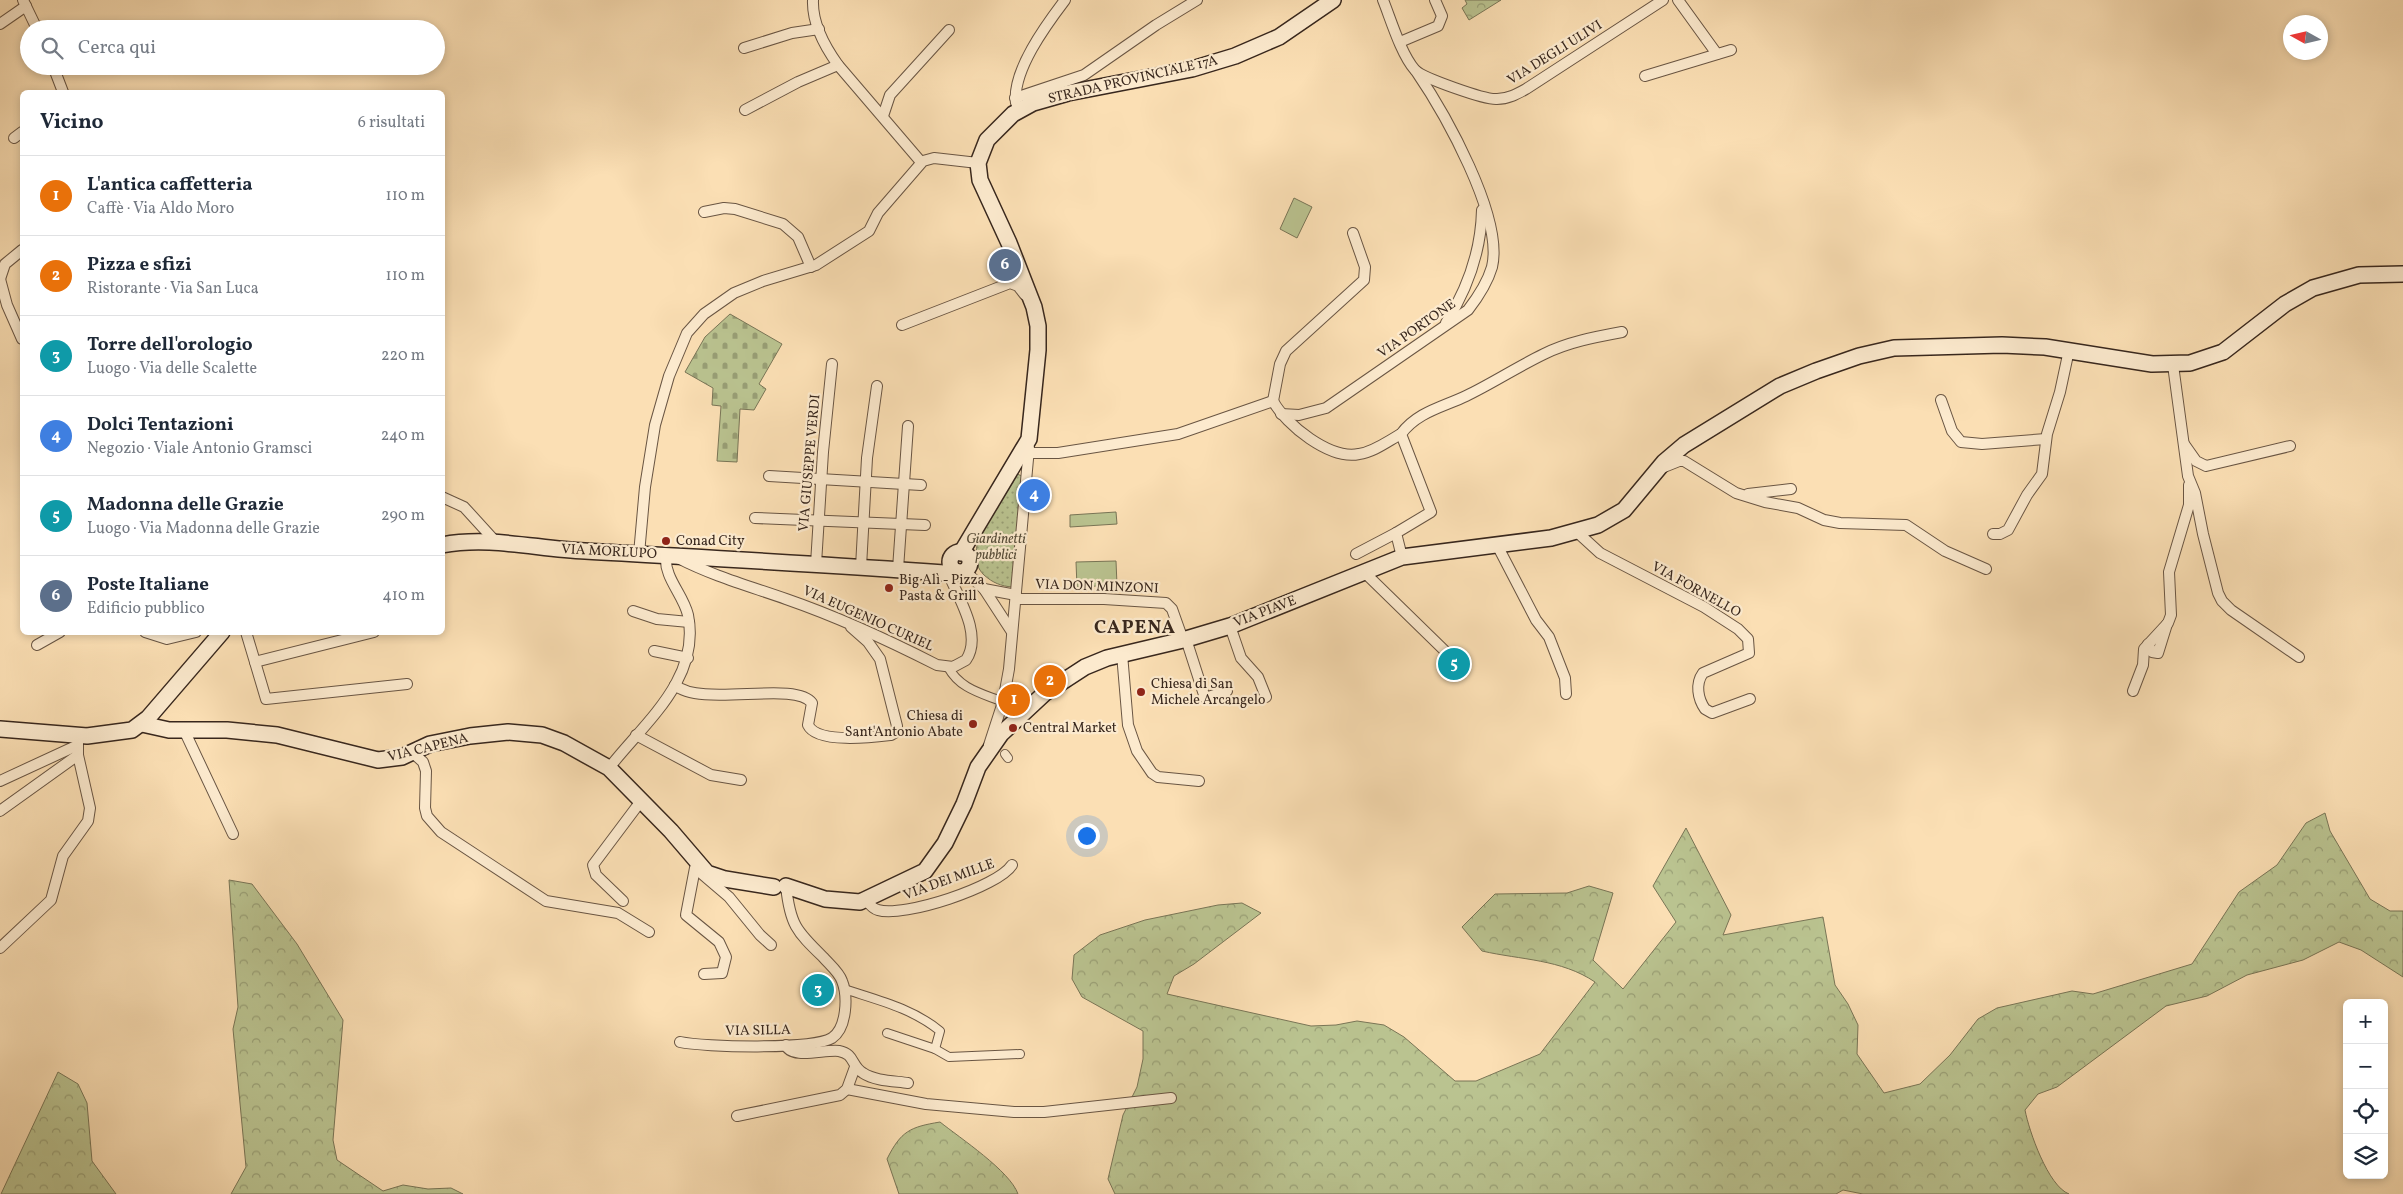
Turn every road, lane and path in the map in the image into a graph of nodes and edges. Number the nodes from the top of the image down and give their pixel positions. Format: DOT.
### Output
graph roads {
  1 [pos="813,0"];
  2 [pos="1065,0"];
  3 [pos="1197,0"];
  4 [pos="1333,0"];
  5 [pos="1384,0"];
  6 [pos="1435,0"];
  7 [pos="1663,0"];
  8 [pos="1678,0"];
  9 [pos="24,3"];
  10 [pos="32,20"];
  11 [pos="0,24"];
  12 [pos="819,29"];
  13 [pos="949,30"];
  14 [pos="1400,42"];
  15 [pos="744,48"];
  16 [pos="1731,50"];
  17 [pos="1717,54"];
  18 [pos="838,65"];
  19 [pos="1416,70"];
  20 [pos="56,75"];
  21 [pos="1645,76"];
  22 [pos="62,90"];
  23 [pos="1016,104"];
  24 [pos="745,110"];
  25 [pos="883,116"];
  26 [pos="20,134"];
  27 [pos="14,138"];
  28 [pos="922,162"];
  29 [pos="978,163"];
  30 [pos="1482,203"];
  31 [pos="704,212"];
  32 [pos="1354,233"];
  33 [pos="20,252"];
  34 [pos="811,267"];
  35 [pos="2403,274"];
  36 [pos="0,279"];
  37 [pos="1034,306"];
  38 [pos="902,324"];
  39 [pos="1444,326"];
  40 [pos="1622,332"];
  41 [pos="20,334"];
  42 [pos="2069,350"];
  43 [pos="832,364"];
  44 [pos="2173,365"];
  45 [pos="877,386"];
  46 [pos="1941,400"];
  47 [pos="1273,401"];
  48 [pos="1281,414"];
  49 [pos="908,426"];
  50 [pos="1401,434"];
  51 [pos="2046,438"];
  52 [pos="2183,442"];
  53 [pos="1029,446"];
  54 [pos="2290,446"];
  55 [pos="1656,471"];
  56 [pos="769,476"];
  57 [pos="2188,476"];
  58 [pos="822,479"];
  59 [pos="866,482"];
  60 [pos="904,484"];
  61 [pos="921,485"];
  62 [pos="1791,489"];
  63 [pos="1736,493"];
  64 [pos="445,498"];
  65 [pos="755,518"];
  66 [pos="819,521"];
  67 [pos="863,523"];
  68 [pos="901,524"];
  69 [pos="925,526"];
  70 [pos="1576,532"];
  71 [pos="1396,533"];
  72 [pos="1993,534"];
  73 [pos="495,541"];
  74 [pos="445,545"];
  75 [pos="1497,545"];
  76 [pos="639,554"];
  77 [pos="957,554"];
  78 [pos="1356,554"];
  79 [pos="669,556"];
  80 [pos="1402,557"];
  81 [pos="816,564"];
  82 [pos="861,566"];
  83 [pos="898,569"];
  84 [pos="1986,569"];
  85 [pos="926,571"];
  86 [pos="957,572"];
  87 [pos="1364,572"];
  88 [pos="984,588"];
  89 [pos="1016,597"];
  90 [pos="633,611"];
  91 [pos="1014,612"];
  92 [pos="1000,614"];
  93 [pos="689,622"];
  94 [pos="846,623"];
  95 [pos="1230,626"];
  96 [pos="1012,632"];
  97 [pos="55,635"];
  98 [pos="153,635"];
  99 [pos="185,635"];
  100 [pos="219,635"];
  101 [pos="247,635"];
  102 [pos="362,635"];
  103 [pos="1184,640"];
  104 [pos="37,645"];
  105 [pos="654,651"];
  106 [pos="1446,652"];
  107 [pos="1122,654"];
  108 [pos="2299,657"];
  109 [pos="688,658"];
  110 [pos="255,662"];
  111 [pos="948,667"];
  112 [pos="407,684"];
  113 [pos="675,685"];
  114 [pos="1227,691"];
  115 [pos="2133,691"];
  116 [pos="1566,694"];
  117 [pos="1266,697"];
  118 [pos="1750,698"];
  119 [pos="1003,700"];
  120 [pos="1023,711"];
  121 [pos="142,724"];
  122 [pos="0,729"];
  123 [pos="184,730"];
  124 [pos="636,735"];
  125 [pos="78,745"];
  126 [pos="993,747"];
  127 [pos="413,753"];
  128 [pos="609,768"];
  129 [pos="741,780"];
  130 [pos="0,781"];
  131 [pos="1199,781"];
  132 [pos="641,801"];
  133 [pos="0,811"];
  134 [pos="233,834"];
  135 [pos="1012,865"];
  136 [pos="696,866"];
  137 [pos="784,886"];
  138 [pos="866,900"];
  139 [pos="624,901"];
  140 [pos="649,932"];
  141 [pos="771,945"];
  142 [pos="0,948"];
  143 [pos="704,974"];
  144 [pos="844,989"];
  145 [pos="887,1033"];
  146 [pos="680,1042"];
  147 [pos="786,1045"];
  148 [pos="935,1049"];
  149 [pos="1020,1054"];
  150 [pos="855,1066"];
  151 [pos="908,1083"];
  152 [pos="847,1089"];
  153 [pos="1171,1098"];
  154 [pos="737,1116"];
  1 -- 12 [label="street"];
  2 -- 23 [label="street"];
  3 -- 23 [label="street"];
  4 -- 23 [label="main road, STRADA PROVINCIALE 17A"];
  5 -- 14 [label="street"];
  6 -- 14 [label="street"];
  7 -- 19 [label="street, VIA DEGLI ULIVI"];
  8 -- 17 [label="street"];
  9 -- 10 [label="street"];
  9 -- 11 [label="street"];
  12 -- 15 [label="street"];
  12 -- 18 [label="street"];
  13 -- 25 [label="street"];
  14 -- 19 [label="street"];
  16 -- 17 [label="street"];
  17 -- 21 [label="street"];
  18 -- 24 [label="street"];
  18 -- 25 [label="street"];
  19 -- 30 [label="street, VIA PORTONE"];
  20 -- 22 [label="street"];
  23 -- 29 [label="main road, STRADA PROVINCIALE 17A"];
  25 -- 28 [label="street"];
  26 -- 27 [label="street"];
  28 -- 29 [label="street"];
  28 -- 34 [label="street"];
  29 -- 37 [label="main road"];
  30 -- 39 [label="street"];
  30 -- 39 [label="street, VIA PORTONE"];
  31 -- 34 [label="street"];
  32 -- 47 [label="street"];
  33 -- 36 [label="street"];
  34 -- 76 [label="street"];
  35 -- 44 [label="main road, VIA PIAVE"];
  36 -- 41 [label="street"];
  37 -- 38 [label="street"];
  37 -- 53 [label="main road"];
  39 -- 48 [label="street, VIA PORTONE"];
  40 -- 50 [label="street"];
  42 -- 44 [label="main road, VIA PIAVE"];
  42 -- 51 [label="street"];
  42 -- 55 [label="main road, VIA PIAVE"];
  43 -- 58 [label="street, VIA GIUSEPPE VERDI"];
  44 -- 52 [label="street"];
  45 -- 59 [label="street"];
  46 -- 51 [label="street"];
  47 -- 48 [label="street"];
  47 -- 53 [label="street"];
  48 -- 50 [label="street"];
  49 -- 60 [label="street"];
  50 -- 71 [label="street"];
  51 -- 72 [label="street"];
  52 -- 54 [label="street"];
  52 -- 57 [label="street"];
  53 -- 77 [label="main road"];
  53 -- 89 [label="street"];
  55 -- 63 [label="street"];
  55 -- 70 [label="main road, VIA PIAVE"];
  56 -- 58 [label="street"];
  57 -- 108 [label="street"];
  57 -- 115 [label="street"];
  58 -- 59 [label="street"];
  58 -- 66 [label="street, VIA GIUSEPPE VERDI"];
  59 -- 60 [label="street"];
  59 -- 67 [label="street"];
  60 -- 61 [label="street"];
  60 -- 68 [label="street"];
  62 -- 63 [label="street"];
  63 -- 84 [label="street"];
  64 -- 73 [label="street"];
  65 -- 66 [label="street"];
  66 -- 67 [label="street"];
  66 -- 81 [label="street, VIA GIUSEPPE VERDI"];
  67 -- 68 [label="street"];
  67 -- 82 [label="street"];
  68 -- 69 [label="street"];
  68 -- 83 [label="street"];
  70 -- 75 [label="main road, VIA PIAVE"];
  70 -- 118 [label="street, VIA FORNELLO"];
  71 -- 78 [label="street"];
  71 -- 80 [label="street"];
  73 -- 74 [label="main road, VIA MORLUPO"];
  73 -- 76 [label="main road, VIA MORLUPO"];
  75 -- 80 [label="main road, VIA PIAVE"];
  75 -- 116 [label="street"];
  76 -- 79 [label="main road, VIA MORLUPO"];
  77 -- 85 [label="main road"];
  77 -- 86 [label="main road"];
  79 -- 81 [label="main road, VIA MORLUPO"];
  79 -- 93 [label="street"];
  79 -- 94 [label="street, VIA EUGENIO CURIEL"];
  80 -- 87 [label="main road, VIA PIAVE"];
  81 -- 82 [label="main road, VIA MORLUPO"];
  82 -- 83 [label="main road, VIA MORLUPO"];
  83 -- 85 [label="main road, VIA MORLUPO"];
  85 -- 86 [label="main road, VIA MORLUPO"];
  86 -- 88 [label="street"];
  86 -- 111 [label="street"];
  87 -- 95 [label="main road, VIA PIAVE"];
  87 -- 106 [label="street"];
  88 -- 89 [label="street"];
  88 -- 92 [label="street"];
  89 -- 91 [label="street"];
  89 -- 103 [label="street, VIA DON MINZONI"];
  90 -- 93 [label="street"];
  91 -- 92 [label="street"];
  91 -- 96 [label="street"];
  92 -- 96 [label="street"];
  93 -- 109 [label="street"];
  94 -- 111 [label="street, VIA EUGENIO CURIEL"];
  94 -- 113 [label="street"];
  95 -- 103 [label="main road, VIA PIAVE"];
  95 -- 117 [label="street"];
  96 -- 119 [label="street"];
  97 -- 104 [label="street"];
  98 -- 99 [label="street"];
  100 -- 121 [label="main road"];
  101 -- 110 [label="street"];
  102 -- 110 [label="street"];
  103 -- 107 [label="main road, VIA PIAVE"];
  103 -- 114 [label="street"];
  105 -- 109 [label="street"];
  107 -- 120 [label="main road, VIA PIAVE"];
  107 -- 131 [label="street"];
  109 -- 113 [label="street"];
  110 -- 112 [label="street"];
  111 -- 119 [label="street"];
  113 -- 124 [label="street"];
  119 -- 120 [label="street"];
  119 -- 126 [label="street"];
  120 -- 126 [label="main road, VIA PIAVE"];
  121 -- 123 [label="main road, VIA CAPENA"];
  121 -- 125 [label="main road"];
  122 -- 125 [label="main road"];
  123 -- 127 [label="main road, VIA CAPENA"];
  123 -- 134 [label="street"];
  124 -- 128 [label="street"];
  124 -- 129 [label="street"];
  125 -- 130 [label="street"];
  125 -- 133 [label="street"];
  125 -- 142 [label="street"];
  126 -- 138 [label="main road, VIA PIAVE"];
  127 -- 128 [label="main road, VIA CAPENA"];
  127 -- 140 [label="street"];
  128 -- 132 [label="main road, VIA CAPENA"];
  132 -- 136 [label="main road, VIA CAPENA"];
  132 -- 139 [label="street"];
  135 -- 138 [label="street, VIA DEI MILLE"];
  136 -- 137 [label="main road, VIA CAPENA"];
  136 -- 141 [label="street"];
  136 -- 143 [label="street"];
  137 -- 138 [label="main road, VIA CAPENA"];
  137 -- 144 [label="street"];
  144 -- 147 [label="street, VIA SILLA"];
  144 -- 148 [label="street"];
  145 -- 148 [label="street"];
  146 -- 147 [label="street, VIA SILLA"];
  147 -- 150 [label="street"];
  148 -- 149 [label="street"];
  150 -- 151 [label="street"];
  150 -- 152 [label="street"];
  152 -- 153 [label="street"];
  152 -- 154 [label="street"];
}
